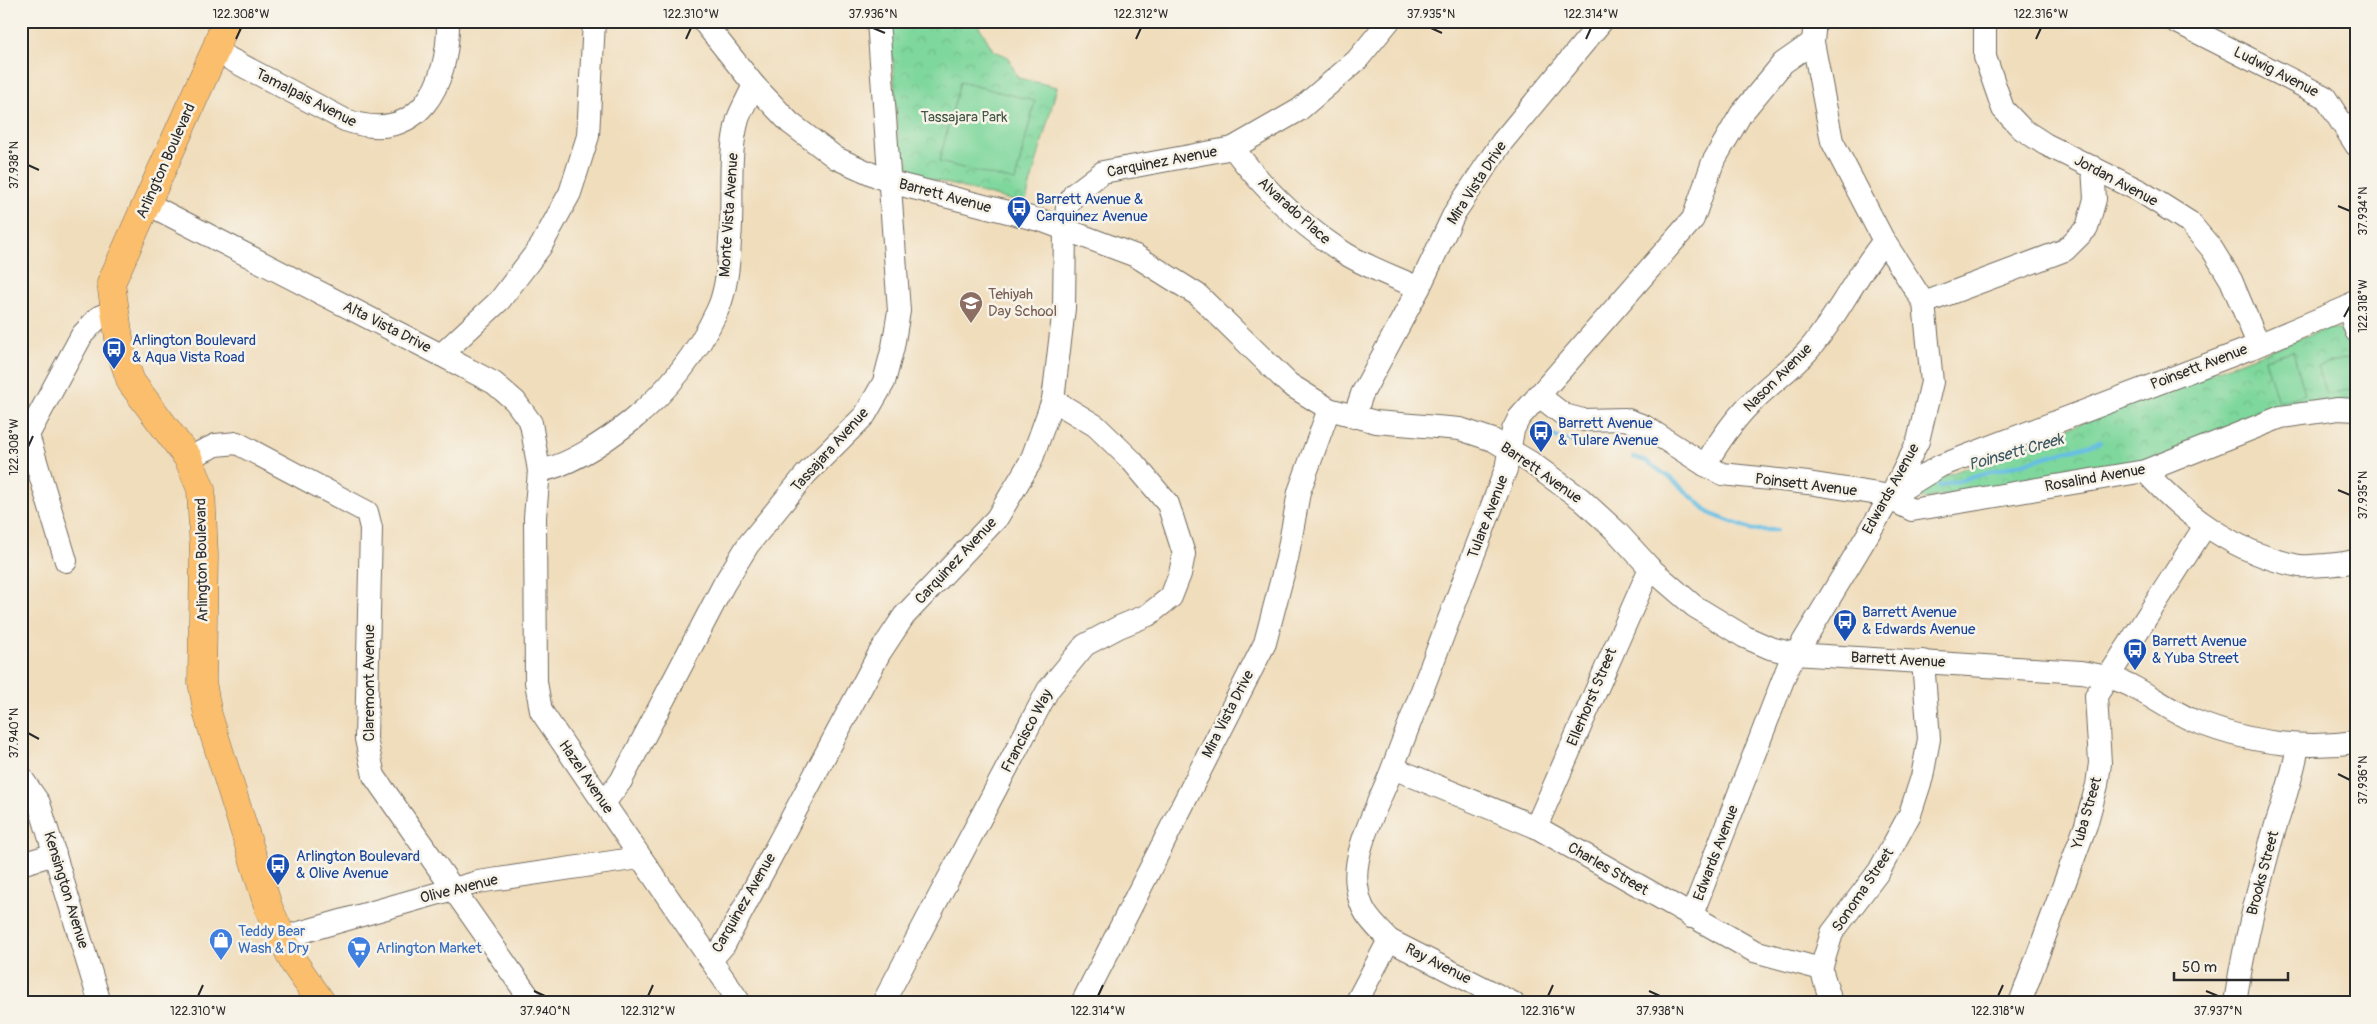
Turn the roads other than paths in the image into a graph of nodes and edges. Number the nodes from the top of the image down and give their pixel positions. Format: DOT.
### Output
graph roads {
  1 [pos="226,21"];
  2 [pos="448,21"];
  3 [pos="594,21"];
  4 [pos="703,21"];
  5 [pos="878,21"];
  6 [pos="1389,21"];
  7 [pos="1602,21"];
  8 [pos="1985,21"];
  9 [pos="2175,21"];
  10 [pos="1814,32"];
  11 [pos="215,51"];
  12 [pos="754,85"];
  13 [pos="2353,132"];
  14 [pos="1233,148"];
  15 [pos="2093,167"];
  16 [pos="890,182"];
  17 [pos="146,203"];
  18 [pos="1065,229"];
  19 [pos="1884,241"];
  20 [pos="1419,288"];
  21 [pos="1924,303"];
  22 [pos="2352,304"];
  23 [pos="115,310"];
  24 [pos="2356,331"];
  25 [pos="2258,344"];
  26 [pos="441,355"];
  27 [pos="1538,395"];
  28 [pos="1053,400"];
  29 [pos="1329,409"];
  30 [pos="2356,410"];
  31 [pos="1354,416"];
  32 [pos="25,436"];
  33 [pos="1510,450"];
  34 [pos="188,458"];
  35 [pos="1705,465"];
  36 [pos="539,471"];
  37 [pos="2145,471"];
  38 [pos="1891,496"];
  39 [pos="535,517"];
  40 [pos="2206,526"];
  41 [pos="2356,560"];
  42 [pos="66,561"];
  43 [pos="1650,568"];
  44 [pos="1794,654"];
  45 [pos="1923,661"];
  46 [pos="2109,676"];
  47 [pos="2356,742"];
  48 [pos="2298,745"];
  49 [pos="1393,768"];
  50 [pos="23,779"];
  51 [pos="604,803"];
  52 [pos="1536,827"];
  53 [pos="55,854"];
  54 [pos="640,858"];
  55 [pos="21,864"];
  56 [pos="454,889"];
  57 [pos="1691,917"];
  58 [pos="281,938"];
  59 [pos="1389,940"];
  60 [pos="711,960"];
  61 [pos="1821,968"];
  62 [pos="100,1003"];
  63 [pos="322,1003"];
  64 [pos="533,1003"];
  65 [pos="740,1003"];
  66 [pos="883,1003"];
  67 [pos="1082,1003"];
  68 [pos="1356,1003"];
  69 [pos="1513,1003"];
  70 [pos="1827,1003"];
  71 [pos="2020,1003"];
  72 [pos="2235,1003"];
  1 -- 11 [label="main road, Arlington Boulevard"];
  2 -- 11 [label="street, Tamalpais Avenue"];
  3 -- 26 [label="street"];
  4 -- 12 [label="street, Barrett Avenue"];
  5 -- 16 [label="street, Tassajara Avenue"];
  6 -- 14 [label="street, Carquinez Avenue"];
  7 -- 20 [label="street, Mira Vista Drive"];
  8 -- 15 [label="street, Jordan Avenue"];
  9 -- 13 [label="street, Ludwig Avenue"];
  10 -- 19 [label="street, Edwards Avenue"];
  10 -- 27 [label="street, Tulare Avenue"];
  11 -- 17 [label="main road, Arlington Boulevard"];
  12 -- 16 [label="street, Barrett Avenue"];
  12 -- 36 [label="street, Monte Vista Avenue"];
  14 -- 18 [label="street, Carquinez Avenue"];
  14 -- 20 [label="street, Alvarado Place"];
  15 -- 21 [label="street"];
  15 -- 25 [label="street, Jordan Avenue"];
  16 -- 18 [label="street, Barrett Avenue"];
  16 -- 51 [label="street, Tassajara Avenue"];
  17 -- 23 [label="main road, Arlington Boulevard"];
  17 -- 26 [label="street, Alta Vista Drive"];
  18 -- 28 [label="street, Carquinez Avenue"];
  18 -- 29 [label="street, Barrett Avenue"];
  19 -- 21 [label="street, Edwards Avenue"];
  19 -- 35 [label="street, Nason Avenue"];
  20 -- 31 [label="street, Mira Vista Drive"];
  21 -- 38 [label="street, Edwards Avenue"];
  22 -- 24 [label="street"];
  22 -- 25 [label="street, Poinsett Avenue"];
  23 -- 32 [label="street"];
  23 -- 34 [label="main road, Arlington Boulevard"];
  25 -- 38 [label="street, Poinsett Avenue"];
  26 -- 36 [label="street, Alta Vista Drive"];
  27 -- 33 [label="street, Tulare Avenue"];
  27 -- 35 [label="street, Poinsett Avenue"];
  28 -- 60 [label="street, Carquinez Avenue"];
  28 -- 66 [label="street, Francisco Way"];
  29 -- 31 [label="street, Barrett Avenue"];
  29 -- 67 [label="street, Mira Vista Drive"];
  30 -- 37 [label="street, Rosalind Avenue"];
  31 -- 33 [label="street, Barrett Avenue"];
  32 -- 42 [label="street"];
  33 -- 43 [label="street, Barrett Avenue"];
  33 -- 49 [label="street, Tulare Avenue"];
  34 -- 56 [label="street, Claremont Avenue"];
  34 -- 58 [label="main road, Arlington Boulevard"];
  35 -- 38 [label="street, Poinsett Avenue"];
  36 -- 39 [label="street, Alta Vista Drive"];
  37 -- 38 [label="street, Rosalind Avenue"];
  37 -- 40 [label="street"];
  38 -- 44 [label="street, Edwards Avenue"];
  39 -- 51 [label="street, Hazel Avenue"];
  40 -- 41 [label="street"];
  40 -- 46 [label="street, Yuba Street"];
  43 -- 44 [label="street, Barrett Avenue"];
  43 -- 52 [label="street, Ellerhorst Street"];
  44 -- 45 [label="street, Barrett Avenue"];
  44 -- 57 [label="street, Edwards Avenue"];
  45 -- 46 [label="street, Barrett Avenue"];
  45 -- 61 [label="street, Sonoma Street"];
  46 -- 48 [label="street, Barrett Avenue"];
  46 -- 71 [label="street, Yuba Street"];
  47 -- 48 [label="street, Barrett Avenue"];
  48 -- 72 [label="street, Brooks Street"];
  49 -- 52 [label="street, Charles Street"];
  49 -- 59 [label="street, Tulare Avenue"];
  50 -- 53 [label="street, Kensington Avenue"];
  51 -- 54 [label="street, Hazel Avenue"];
  52 -- 57 [label="street, Charles Street"];
  53 -- 55 [label="street"];
  53 -- 62 [label="street, Kensington Avenue"];
  54 -- 56 [label="street, Olive Avenue"];
  54 -- 60 [label="street, Hazel Avenue"];
  56 -- 58 [label="street, Olive Avenue"];
  56 -- 64 [label="street, Claremont Avenue"];
  57 -- 61 [label="street, Charles Street"];
  58 -- 63 [label="main road, Arlington Boulevard"];
  59 -- 68 [label="street"];
  59 -- 69 [label="street, Ray Avenue"];
  60 -- 65 [label="street, Hazel Avenue"];
  61 -- 70 [label="street"];
}
